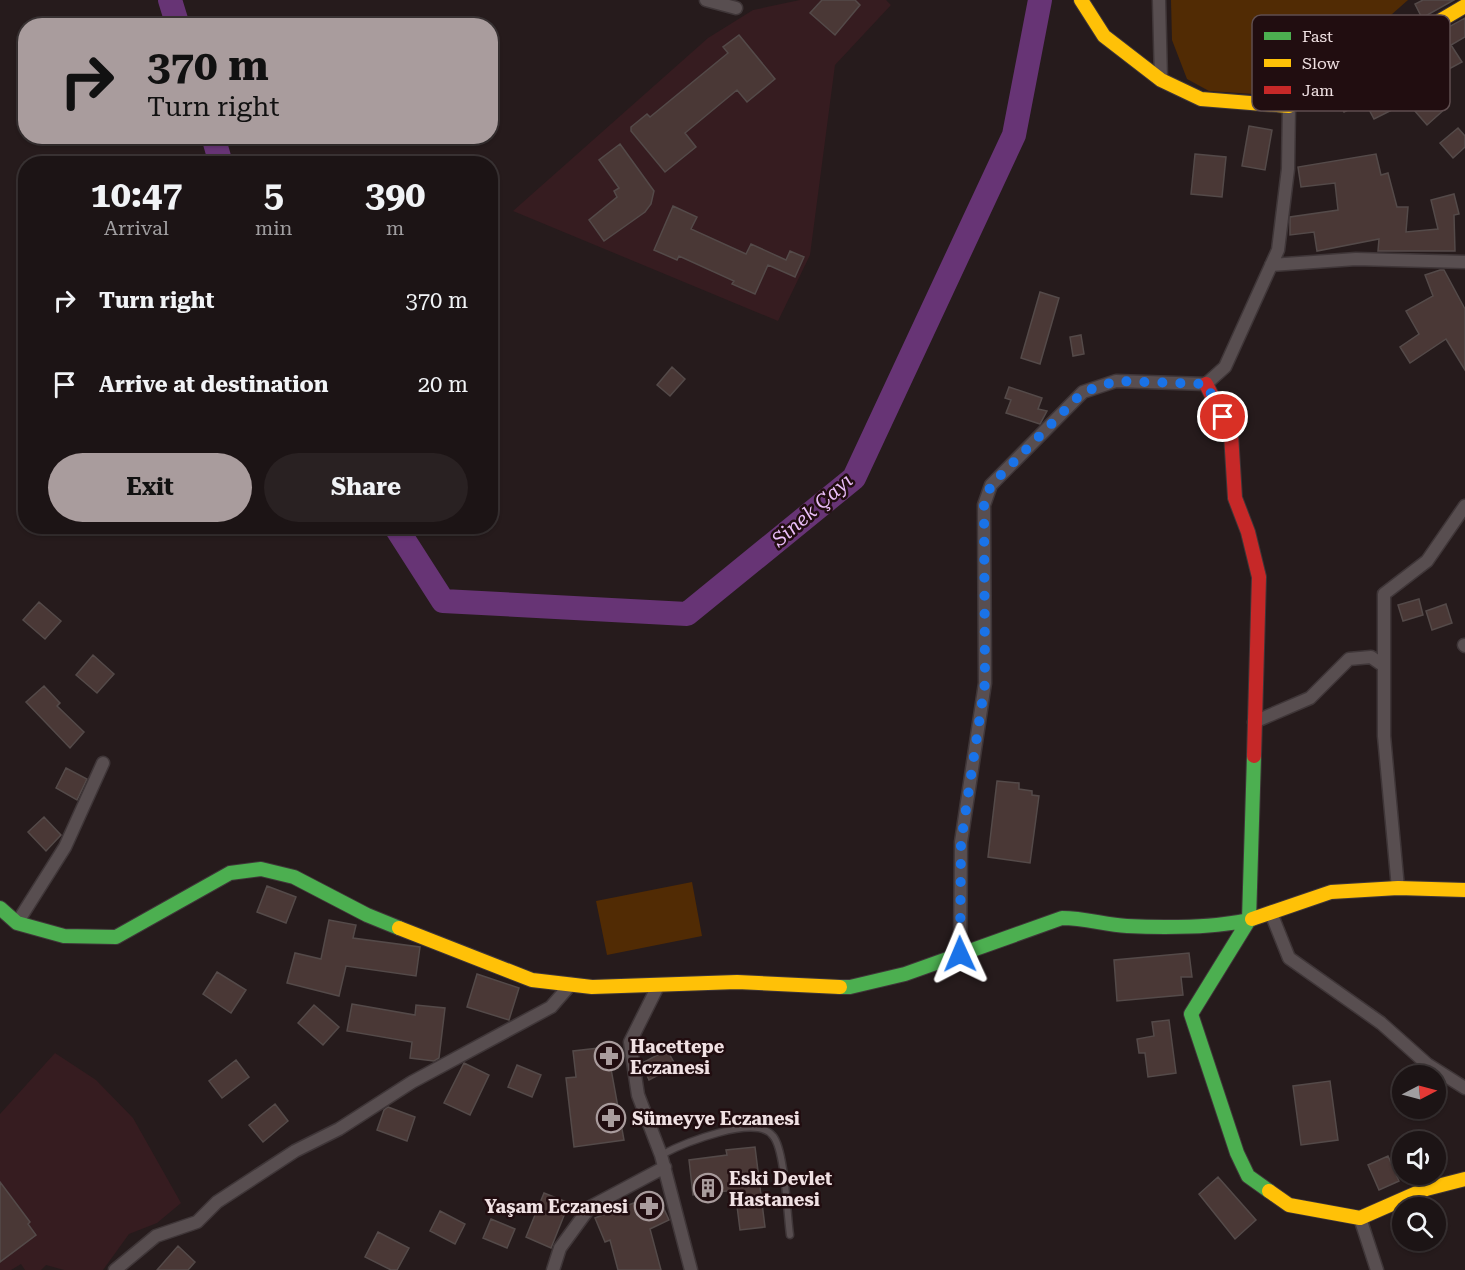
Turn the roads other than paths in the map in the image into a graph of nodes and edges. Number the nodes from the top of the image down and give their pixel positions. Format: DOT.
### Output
graph roads {
  1 [pos="706,0"];
  2 [pos="1081,0"];
  3 [pos="1159,0"];
  4 [pos="1465,6"];
  5 [pos="736,8"];
  6 [pos="1449,15"];
  7 [pos="1161,80"];
  8 [pos="1252,103"];
  9 [pos="1290,111"];
  10 [pos="1465,262"];
  11 [pos="1271,266"];
  12 [pos="1206,384"];
  13 [pos="1465,506"];
  14 [pos="1384,666"];
  15 [pos="1254,723"];
  16 [pos="103,763"];
  17 [pos="1398,888"];
  18 [pos="1465,890"];
  19 [pos="1270,913"];
  20 [pos="6,915"];
  21 [pos="1249,920"];
  22 [pos="960,954"];
  23 [pos="571,984"];
  24 [pos="658,986"];
  25 [pos="1465,1088"];
  26 [pos="661,1155"];
  27 [pos="665,1167"];
  28 [pos="1465,1179"];
  29 [pos="1360,1218"];
  30 [pos="790,1235"];
  31 [pos="115,1270"];
  32 [pos="553,1270"];
  33 [pos="691,1270"];
  34 [pos="1377,1270"];
  1 -- 5 [label="street"];
  2 -- 7 [label="street"];
  3 -- 7 [label="street"];
  4 -- 6 [label="street"];
  7 -- 8 [label="street"];
  9 -- 11 [label="street"];
  10 -- 11 [label="street"];
  11 -- 12 [label="street"];
  12 -- 15 [label="street"];
  12 -- 22 [label="street"];
  13 -- 14 [label="street"];
  14 -- 15 [label="street"];
  14 -- 17 [label="street"];
  15 -- 21 [label="street"];
  16 -- 20 [label="street"];
  17 -- 18 [label="street"];
  17 -- 19 [label="street"];
  19 -- 21 [label="street"];
  19 -- 25 [label="street"];
  20 -- 23 [label="street"];
  21 -- 22 [label="street"];
  21 -- 29 [label="street"];
  22 -- 24 [label="street"];
  23 -- 24 [label="street"];
  23 -- 31 [label="street"];
  24 -- 26 [label="street"];
  26 -- 27 [label="street"];
  26 -- 30 [label="lane"];
  27 -- 32 [label="street"];
  27 -- 33 [label="street"];
  28 -- 29 [label="street"];
  29 -- 34 [label="street"];
}
